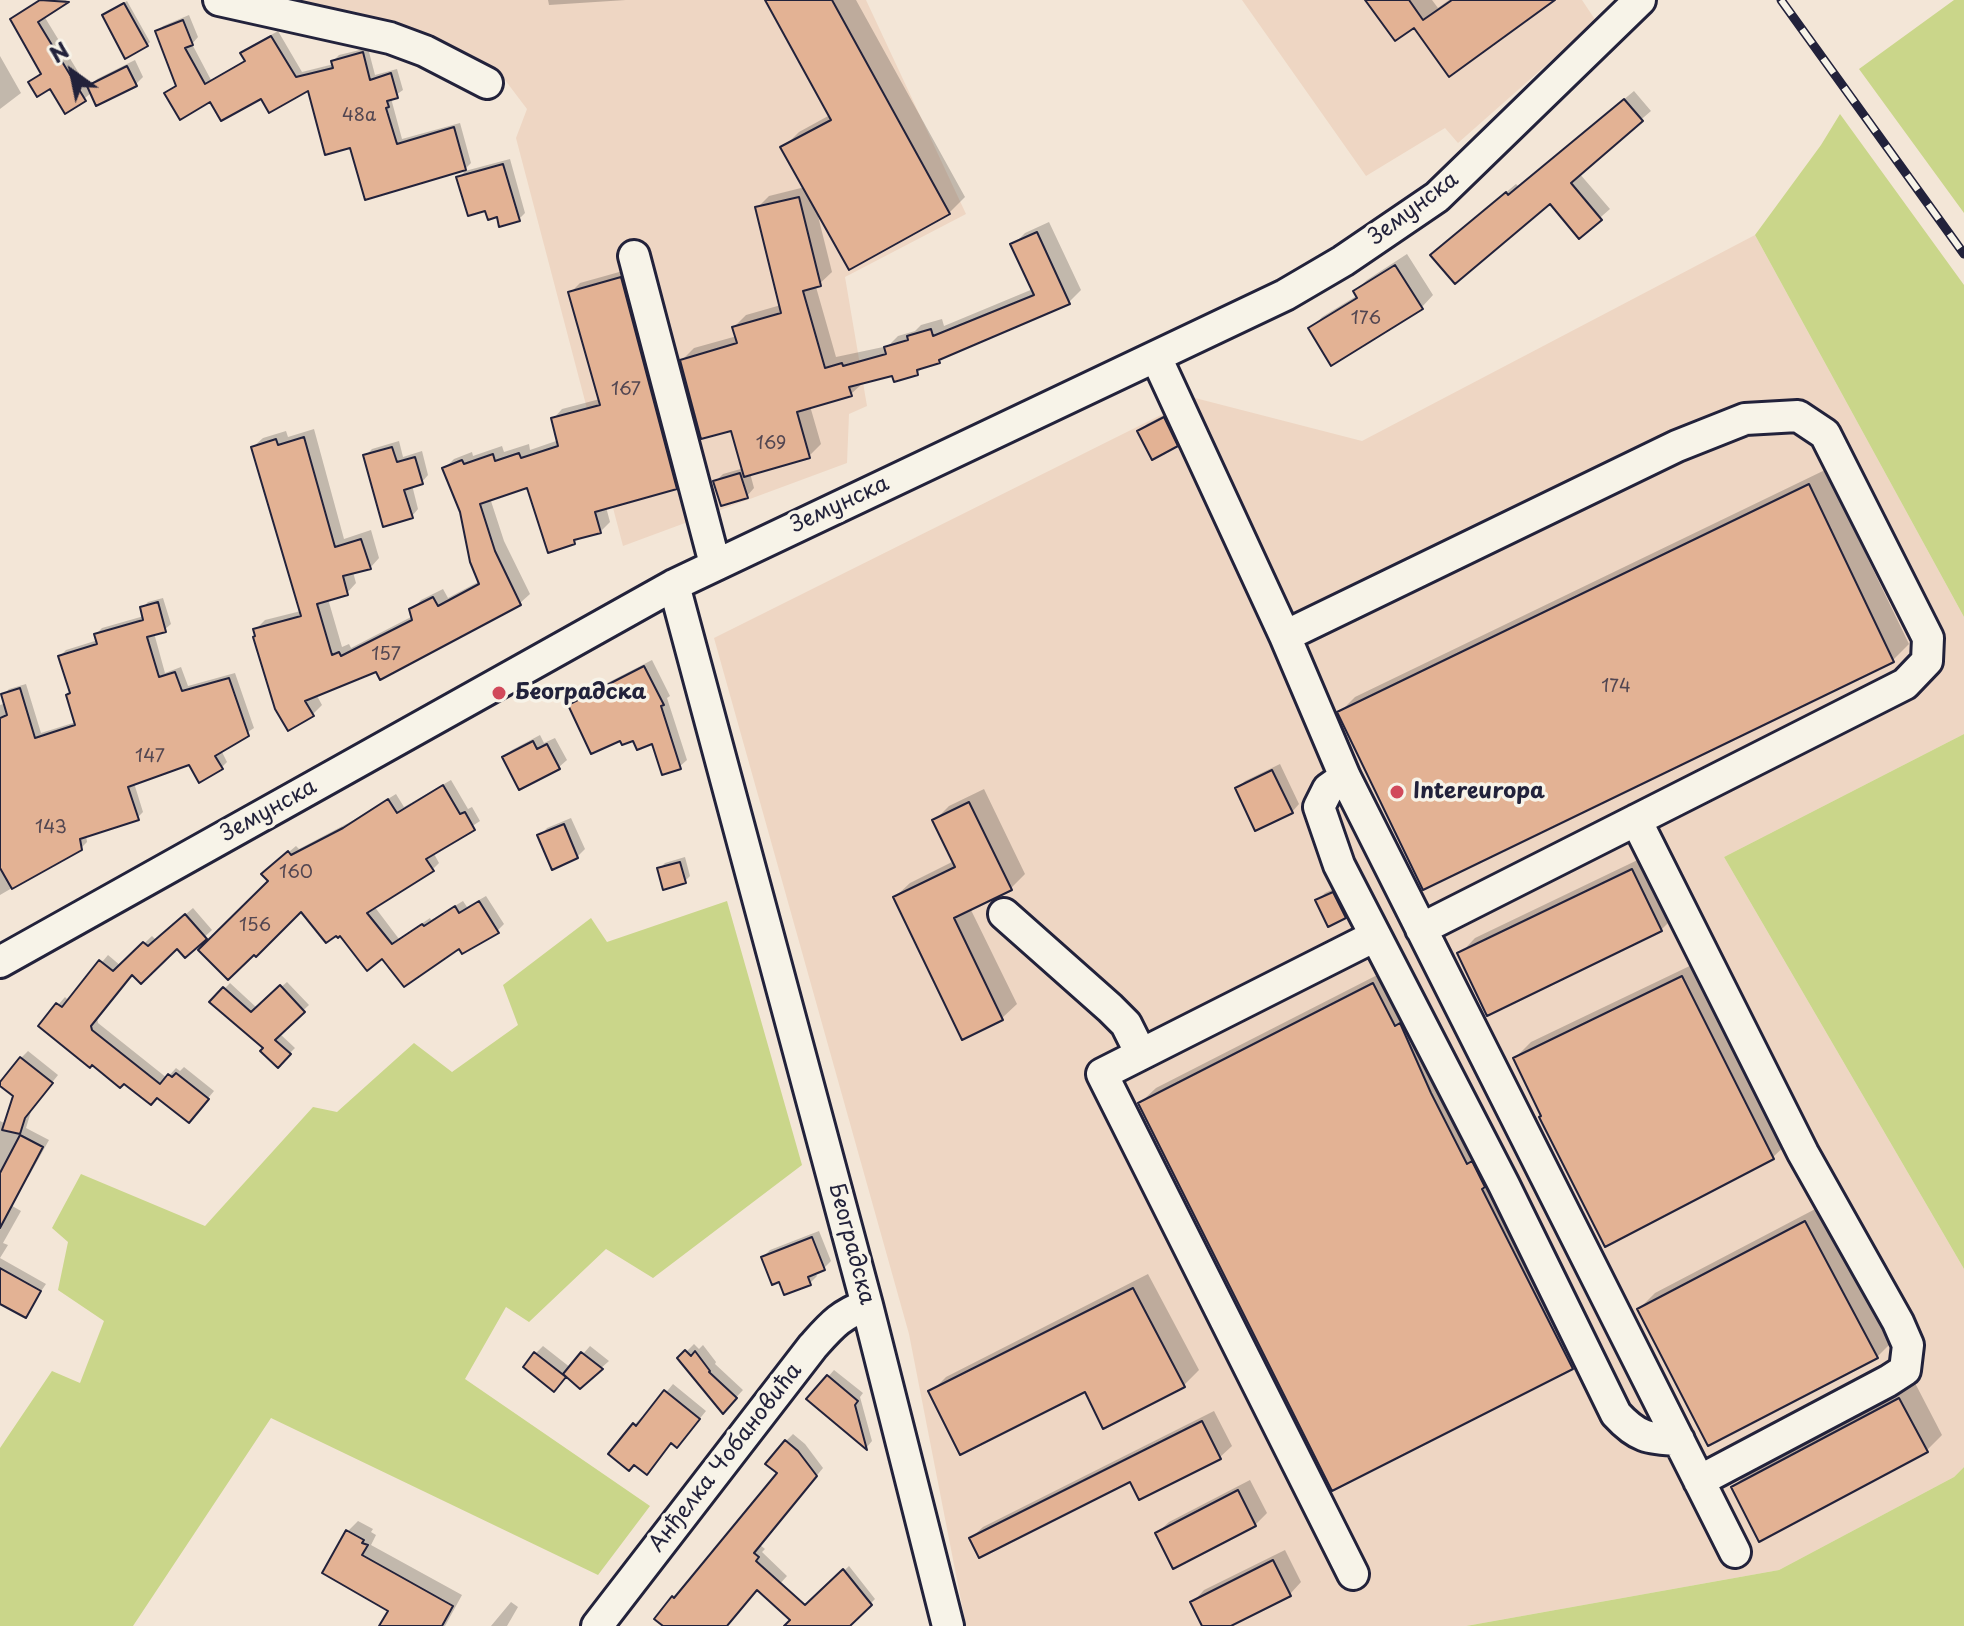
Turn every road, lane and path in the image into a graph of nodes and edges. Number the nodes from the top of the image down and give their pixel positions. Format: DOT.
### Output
graph roads {
  1 [pos="219,0"];
  2 [pos="1640,0"];
  3 [pos="487,83"];
  4 [pos="634,256"];
  5 [pos="1156,357"];
  6 [pos="715,564"];
  7 [pos="674,585"];
  8 [pos="1285,636"];
  9 [pos="1345,777"];
  10 [pos="1636,820"];
  11 [pos="1004,914"];
  12 [pos="1421,929"];
  13 [pos="1375,936"];
  14 [pos="0,962"];
  15 [pos="1141,1054"];
  16 [pos="867,1305"];
  17 [pos="1679,1440"];
  18 [pos="1699,1481"];
  19 [pos="1735,1552"];
  20 [pos="1353,1574"];
  21 [pos="597,1626"];
  22 [pos="948,1626"];
  1 -- 3 [label="street"];
  2 -- 5 [label="street, Земунска"];
  4 -- 6 [label="street"];
  5 -- 6 [label="street, Земунска"];
  5 -- 8 [label="street"];
  6 -- 7 [label="street, Земунска"];
  7 -- 14 [label="street, Земунска"];
  7 -- 16 [label="street, Београдска"];
  8 -- 9 [label="street"];
  8 -- 10 [label="street"];
  9 -- 12 [label="street"];
  9 -- 13 [label="street"];
  10 -- 12 [label="street"];
  10 -- 18 [label="street"];
  11 -- 15 [label="street"];
  12 -- 17 [label="street"];
  13 -- 15 [label="street"];
  13 -- 17 [label="street"];
  15 -- 20 [label="street"];
  16 -- 21 [label="street, Анђелка Чобановића"];
  16 -- 22 [label="street, Београдска"];
  17 -- 18 [label="street"];
  18 -- 19 [label="street"];
}
